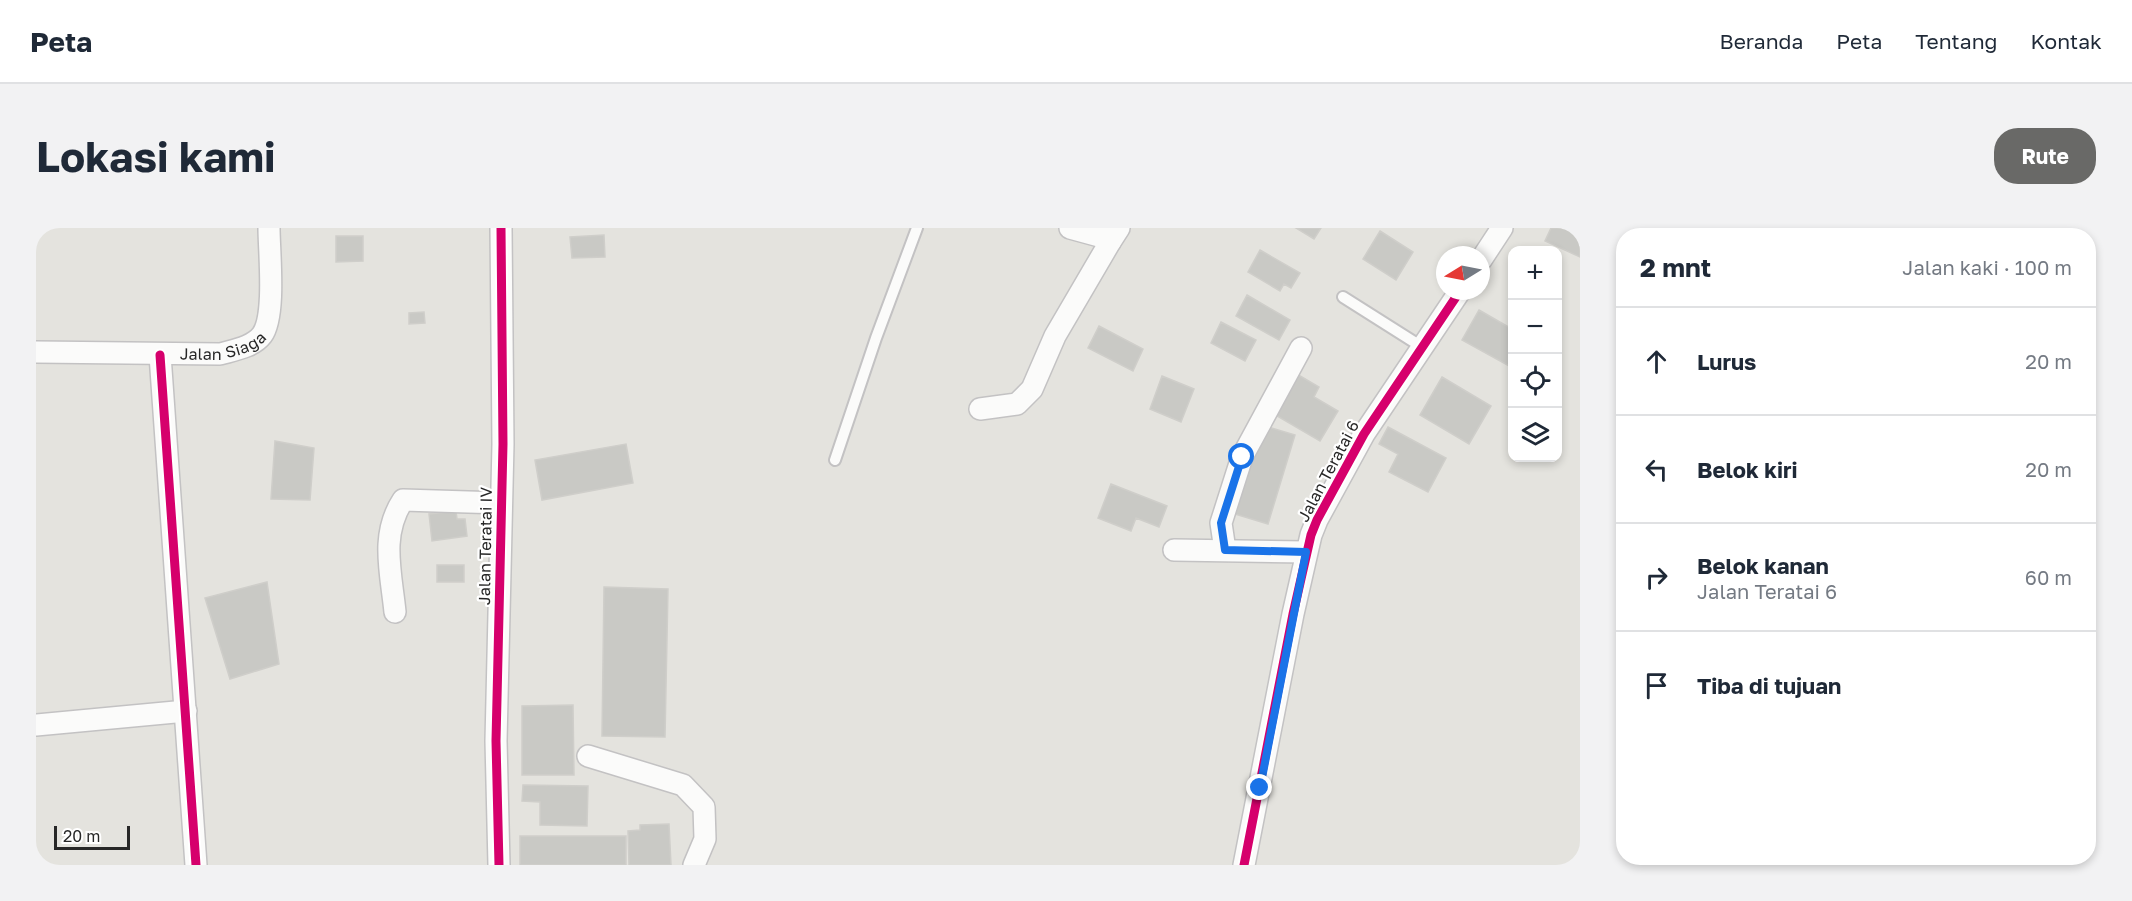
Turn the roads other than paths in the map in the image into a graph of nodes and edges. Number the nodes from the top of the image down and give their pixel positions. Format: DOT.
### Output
graph roads {
  1 [pos="268,228"];
  2 [pos="501,228"];
  3 [pos="917,228"];
  4 [pos="1070,228"];
  5 [pos="1502,228"];
  6 [pos="1115,235"];
  7 [pos="1490,246"];
  8 [pos="1343,297"];
  9 [pos="1454,300"];
  10 [pos="1422,347"];
  11 [pos="1301,348"];
  12 [pos="36,352"];
  13 [pos="160,355"];
  14 [pos="981,410"];
  15 [pos="835,460"];
  16 [pos="501,503"];
  17 [pos="1174,550"];
  18 [pos="1225,550"];
  19 [pos="1306,552"];
  20 [pos="395,612"];
  21 [pos="186,711"];
  22 [pos="36,725"];
  23 [pos="588,756"];
  24 [pos="196,865"];
  25 [pos="499,865"];
  26 [pos="694,865"];
  27 [pos="1244,865"];
  1 -- 13 [label="street, Jalan Siaga"];
  2 -- 16 [label="street, Jalan Teratai IV"];
  3 -- 15 [label="lane"];
  4 -- 6 [label="street"];
  5 -- 7 [label="street"];
  6 -- 14 [label="street"];
  8 -- 10 [label="lane"];
  9 -- 10 [label="street, Jalan Teratai 6"];
  10 -- 19 [label="street, Jalan Teratai 6"];
  11 -- 18 [label="street"];
  12 -- 13 [label="street, Jalan Siaga"];
  13 -- 21 [label="street"];
  16 -- 20 [label="street"];
  16 -- 25 [label="street, Jalan Teratai IV"];
  17 -- 18 [label="street"];
  18 -- 19 [label="street"];
  19 -- 27 [label="street, Jalan Teratai 6"];
  21 -- 22 [label="street"];
  21 -- 24 [label="street"];
  23 -- 26 [label="street"];
}
